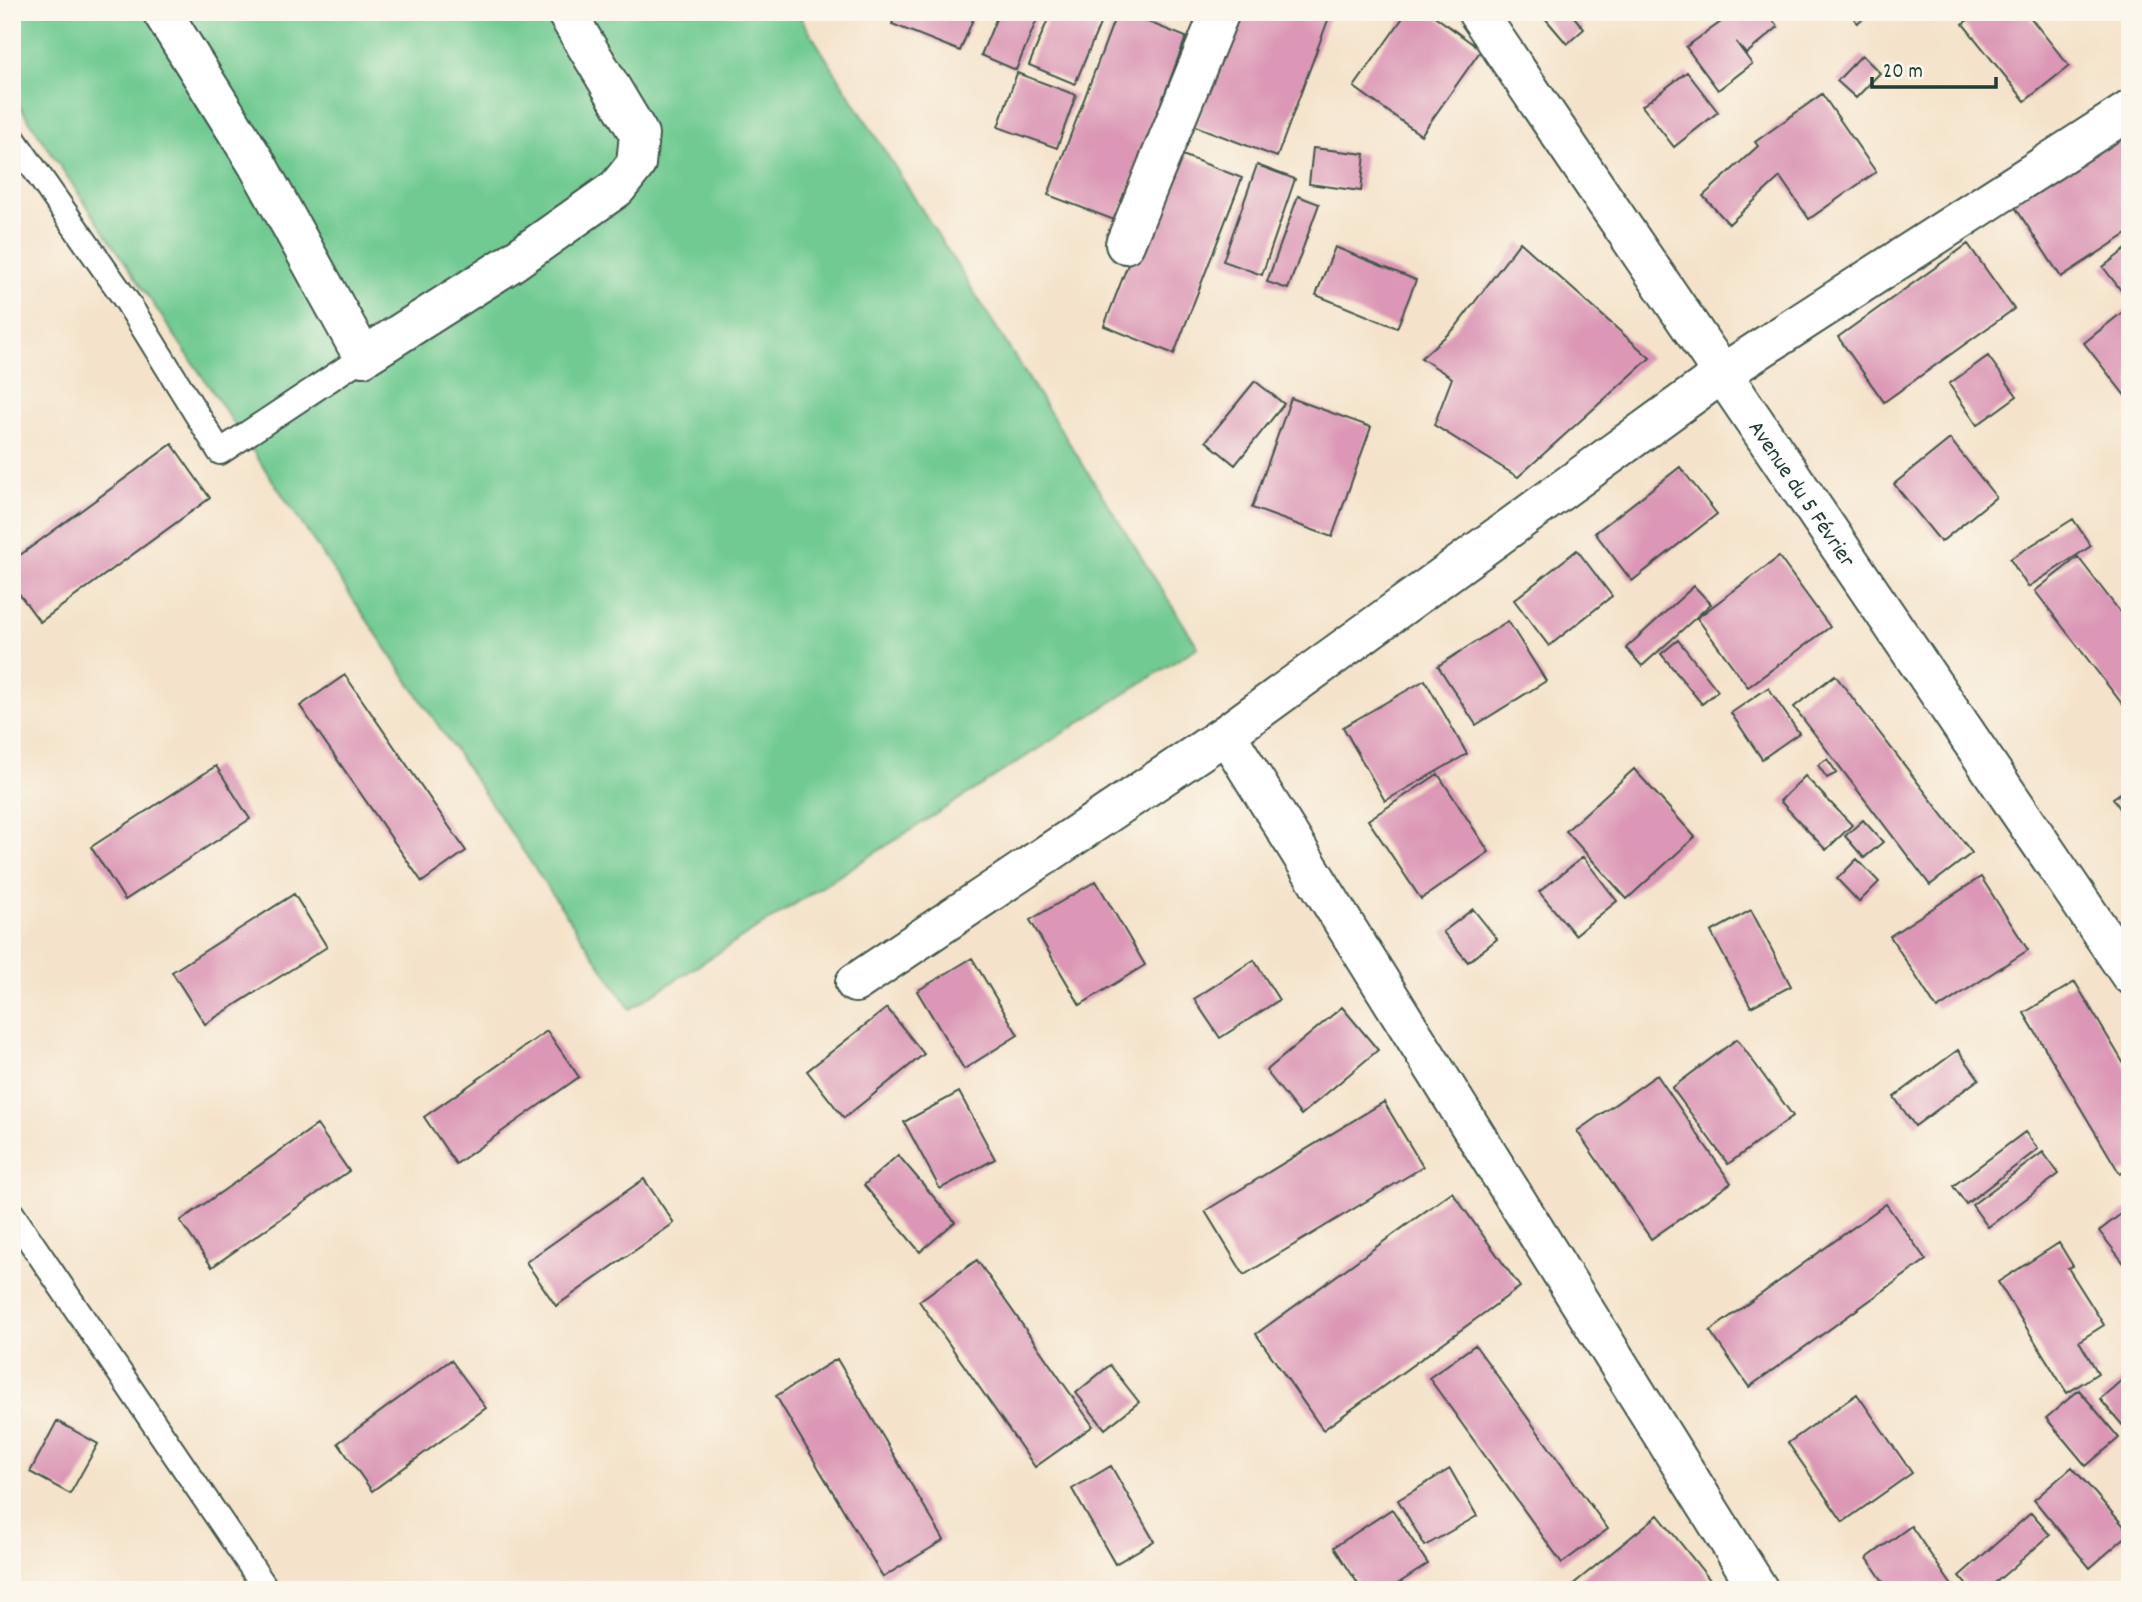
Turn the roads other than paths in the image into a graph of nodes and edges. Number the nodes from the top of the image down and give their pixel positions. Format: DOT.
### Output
graph roads {
  1 [pos="162,12"];
  2 [pos="566,12"];
  3 [pos="1220,12"];
  4 [pos="1477,12"];
  5 [pos="2130,110"];
  6 [pos="12,137"];
  7 [pos="1125,244"];
  8 [pos="363,357"];
  9 [pos="1723,373"];
  10 [pos="1226,733"];
  11 [pos="2130,975"];
  12 [pos="855,983"];
  13 [pos="12,1214"];
  14 [pos="267,1590"];
  15 [pos="1759,1590"];
  1 -- 8 [label="street"];
  2 -- 8 [label="street"];
  3 -- 7 [label="street"];
  4 -- 9 [label="street, Avenue du 5 Février"];
  5 -- 9 [label="street"];
  6 -- 8 [label="lane"];
  9 -- 10 [label="street"];
  9 -- 11 [label="street, Avenue du 5 Février"];
  10 -- 12 [label="street"];
  10 -- 15 [label="street"];
  13 -- 14 [label="lane"];
}
